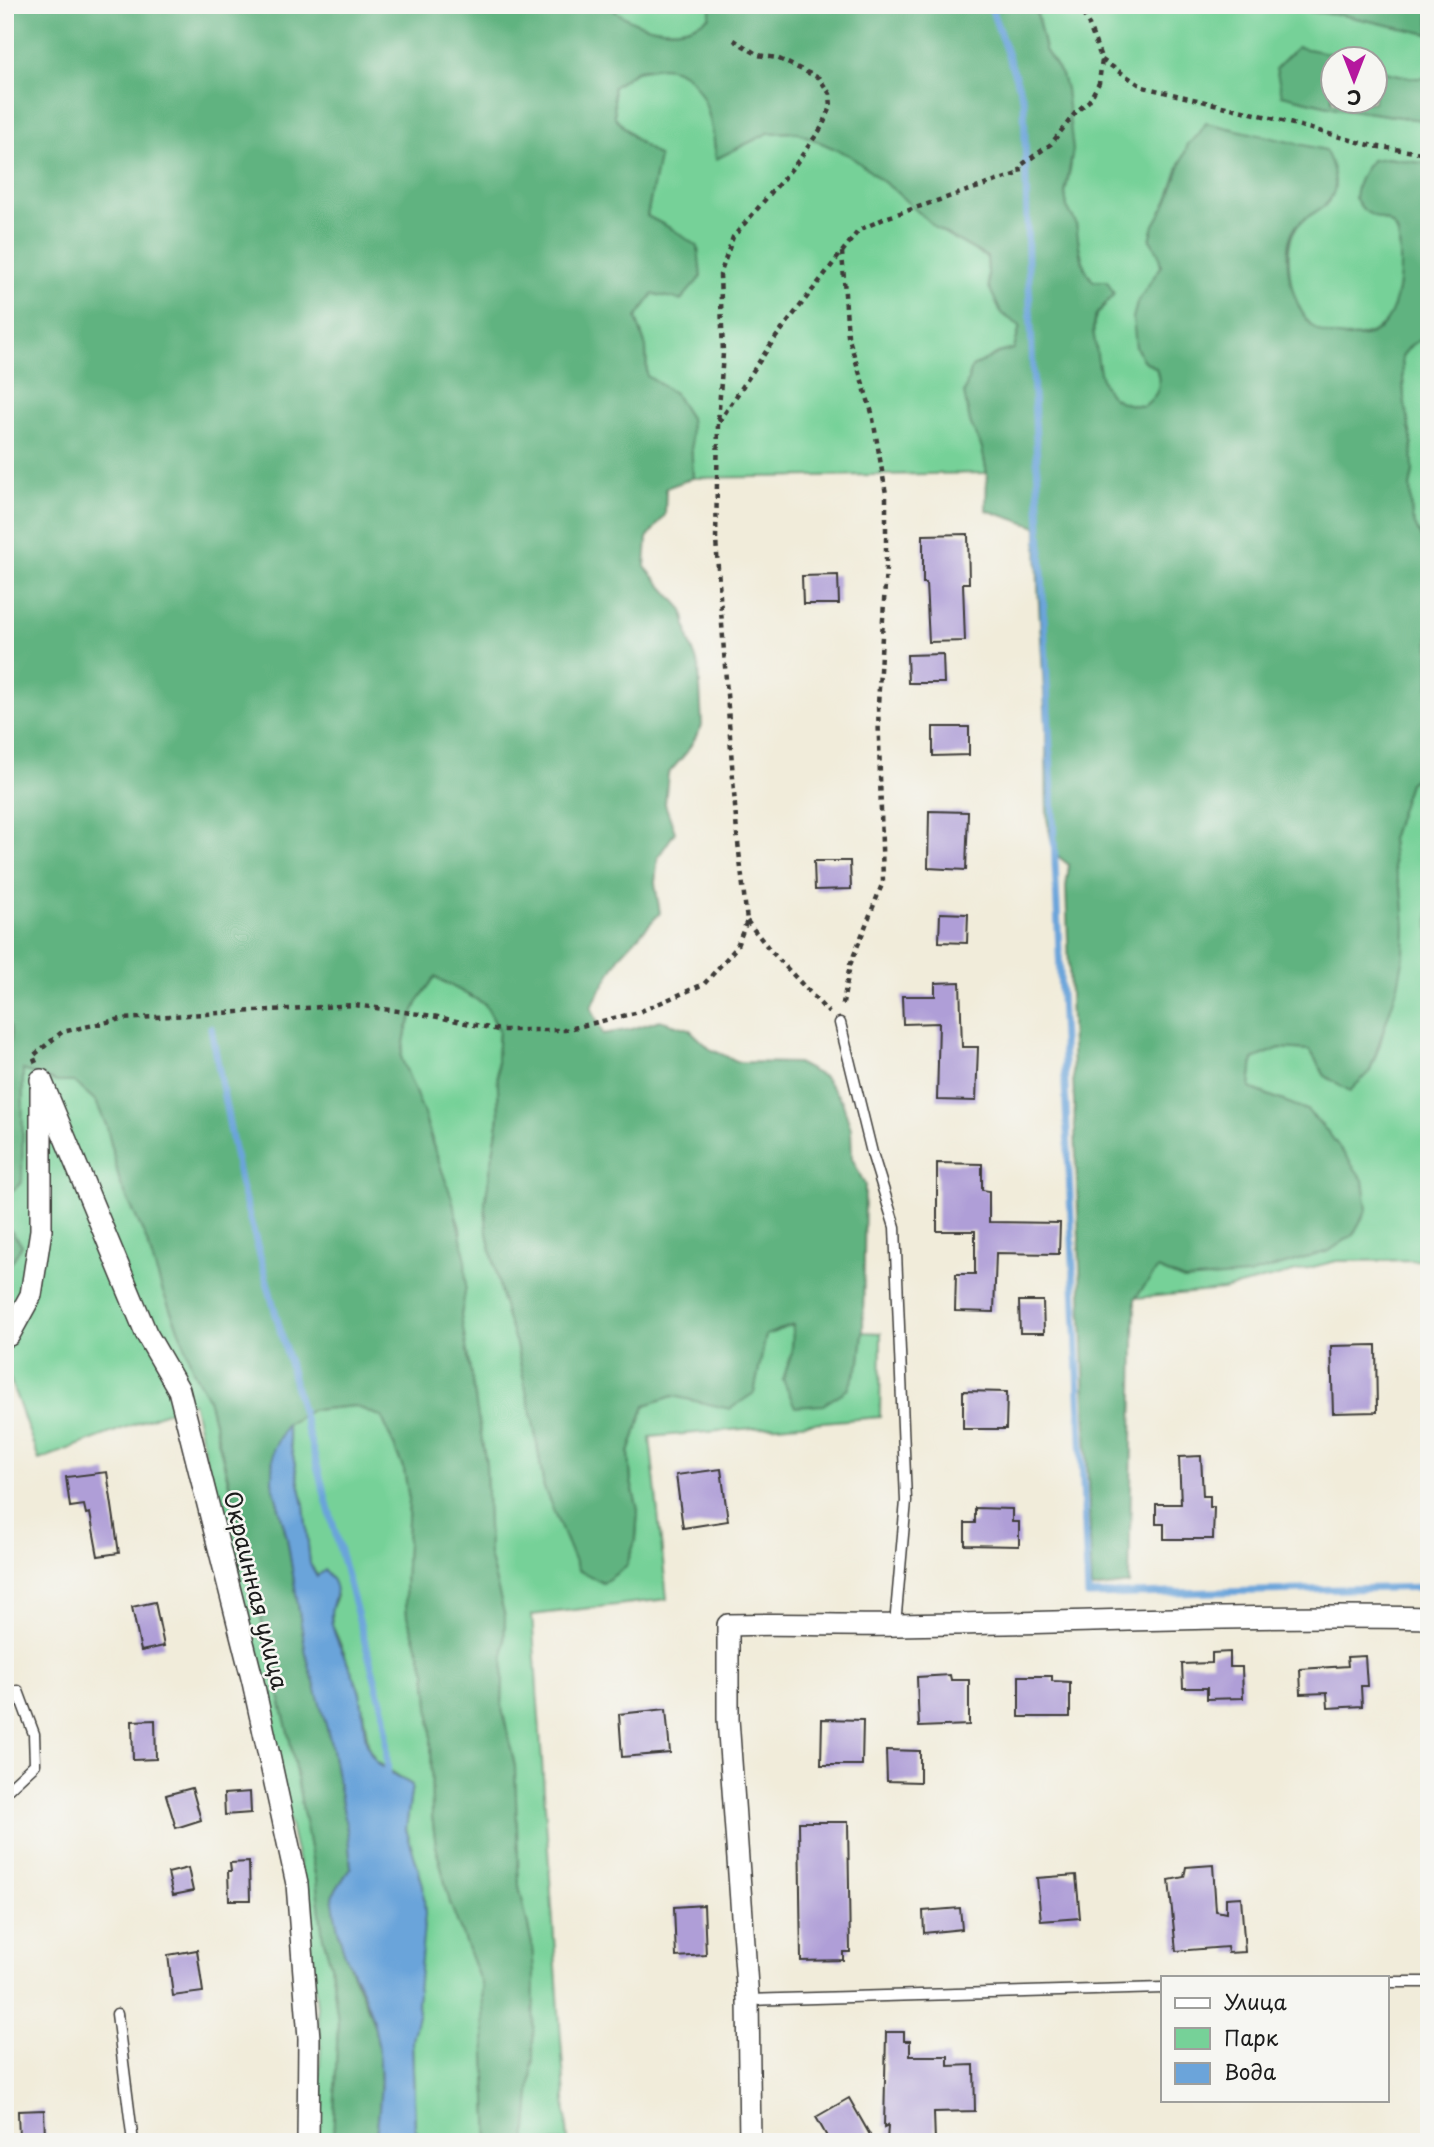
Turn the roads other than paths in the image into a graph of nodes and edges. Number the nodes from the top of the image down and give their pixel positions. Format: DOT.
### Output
graph roads {
  1 [pos="839,1024"];
  2 [pos="5,1336"];
  3 [pos="1429,1618"];
  4 [pos="895,1625"];
  5 [pos="18,1691"];
  6 [pos="5,1792"];
  7 [pos="1388,1982"];
  8 [pos="1429,1982"];
  9 [pos="1161,1988"];
  10 [pos="748,2000"];
  11 [pos="117,2014"];
  12 [pos="133,2142"];
  13 [pos="308,2142"];
  14 [pos="750,2142"];
  1 -- 4 [label="lane"];
  2 -- 13 [label="street, Окраинная улица"];
  3 -- 4 [label="street"];
  4 -- 10 [label="street"];
  5 -- 6 [label="lane"];
  7 -- 8 [label="lane"];
  9 -- 10 [label="lane"];
  10 -- 14 [label="street"];
  11 -- 12 [label="lane"];
}
